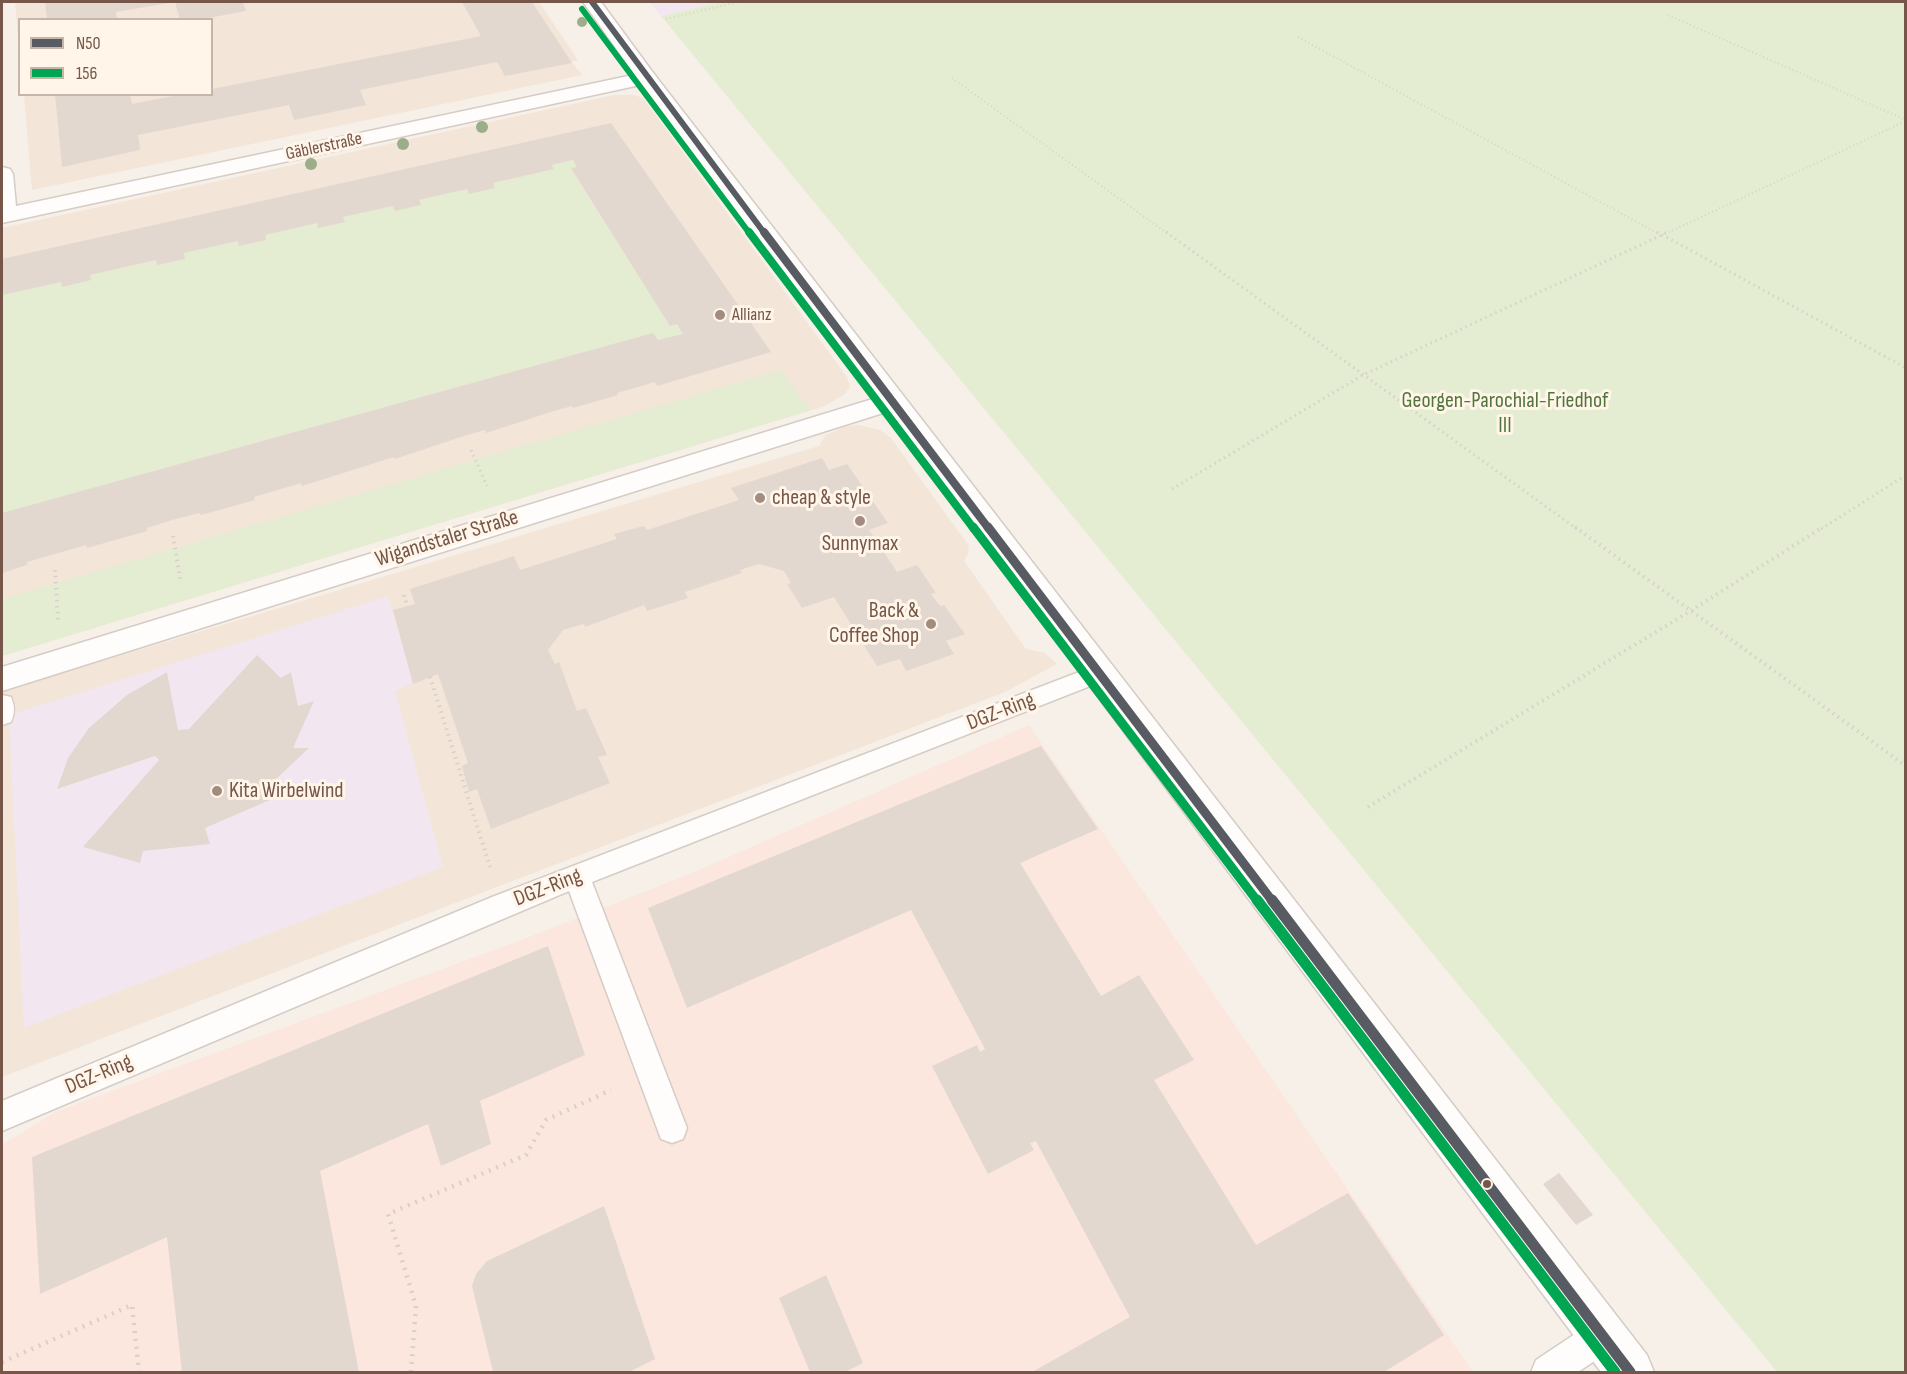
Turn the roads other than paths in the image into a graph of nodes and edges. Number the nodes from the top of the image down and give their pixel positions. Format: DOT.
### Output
graph roads {
  1 [pos="592,2"];
  2 [pos="647,78"];
  3 [pos="2,174"];
  4 [pos="3,216"];
  5 [pos="892,401"];
  6 [pos="1100,674"];
  7 [pos="2,679"];
  8 [pos="2,704"];
  9 [pos="2,715"];
  10 [pos="577,877"];
  11 [pos="2,1116"];
  12 [pos="672,1128"];
  13 [pos="1602,1336"];
  14 [pos="1548,1372"];
  15 [pos="1630,1372"];
  1 -- 2 [label="street"];
  2 -- 4 [label="street, Gäblerstraße"];
  2 -- 5 [label="street"];
  3 -- 4 [label="street"];
  5 -- 6 [label="street"];
  5 -- 7 [label="street, Wigandstaler Straße"];
  6 -- 10 [label="lane, DGZ-Ring"];
  6 -- 13 [label="street"];
  8 -- 9 [label="lane"];
  10 -- 11 [label="lane, DGZ-Ring"];
  10 -- 12 [label="lane"];
  13 -- 14 [label="lane"];
  13 -- 15 [label="street"];
}
